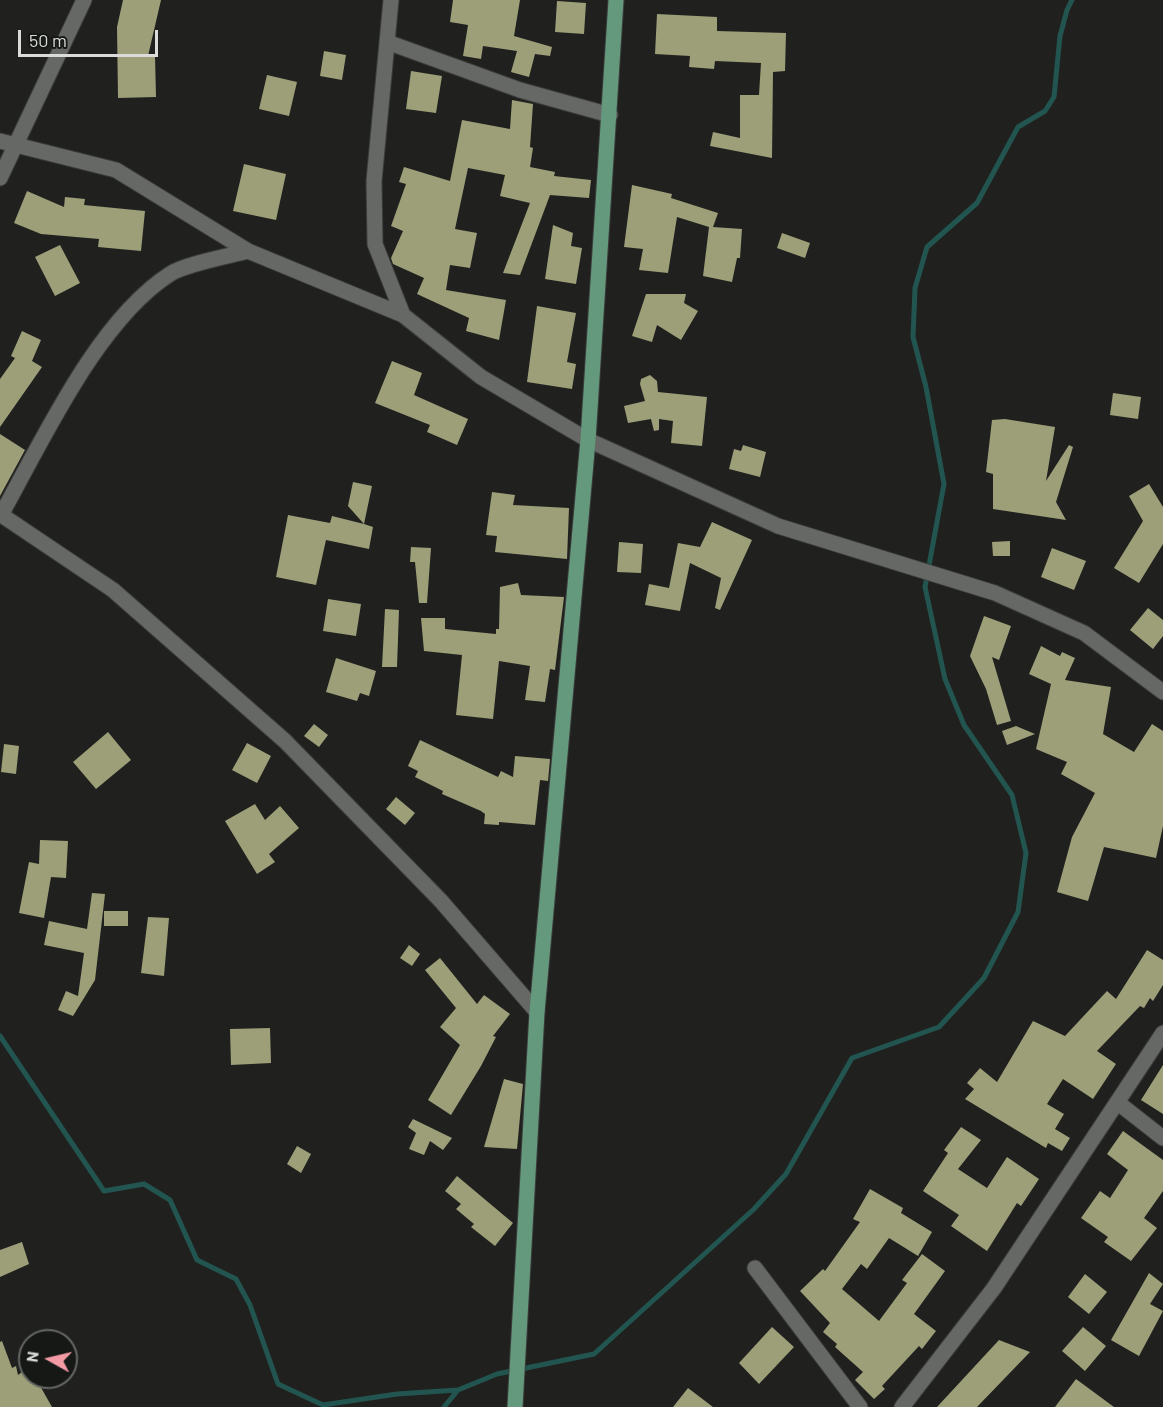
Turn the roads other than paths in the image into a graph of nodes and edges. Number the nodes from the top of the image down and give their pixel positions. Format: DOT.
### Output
graph roads {
  1 [pos="84,0"];
  2 [pos="391,0"];
  3 [pos="616,0"];
  4 [pos="387,42"];
  5 [pos="610,115"];
  6 [pos="0,141"];
  7 [pos="18,145"];
  8 [pos="0,178"];
  9 [pos="248,250"];
  10 [pos="403,315"];
  11 [pos="588,440"];
  12 [pos="1,514"];
  13 [pos="1163,692"];
  14 [pos="537,1012"];
  15 [pos="1163,1033"];
  16 [pos="1117,1102"];
  17 [pos="1163,1138"];
  18 [pos="754,1268"];
  19 [pos="515,1407"];
  20 [pos="860,1407"];
  21 [pos="902,1407"];
  1 -- 7 [label="street"];
  2 -- 4 [label="street"];
  3 -- 5 [label="main road"];
  4 -- 5 [label="street"];
  4 -- 10 [label="street"];
  5 -- 11 [label="main road"];
  6 -- 7 [label="street"];
  7 -- 8 [label="street"];
  7 -- 9 [label="street"];
  9 -- 10 [label="street"];
  9 -- 12 [label="street"];
  10 -- 11 [label="street"];
  11 -- 13 [label="street"];
  11 -- 14 [label="main road"];
  12 -- 14 [label="street"];
  14 -- 19 [label="main road"];
  15 -- 16 [label="street"];
  16 -- 17 [label="street"];
  16 -- 21 [label="street"];
  18 -- 20 [label="street"];
}
